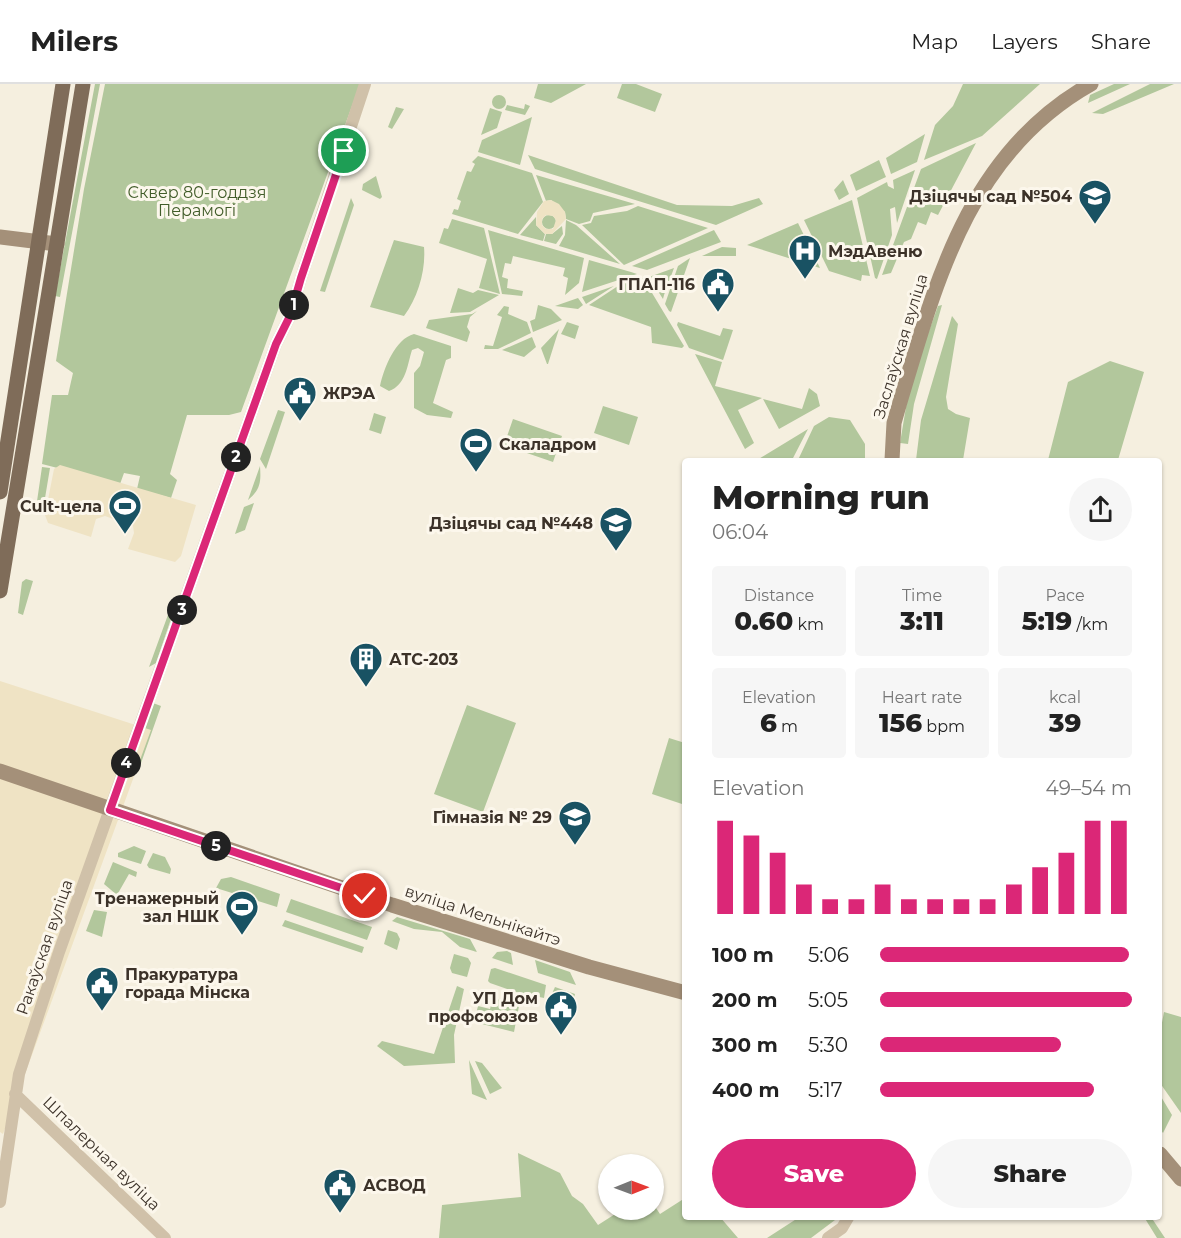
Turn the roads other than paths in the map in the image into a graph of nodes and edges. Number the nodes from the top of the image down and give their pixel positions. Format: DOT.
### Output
graph roads {
  1 [pos="63,84"];
  2 [pos="83,84"];
  3 [pos="365,84"];
  4 [pos="1091,84"];
  5 [pos="0,237"];
  6 [pos="37,242"];
  7 [pos="57,244"];
  8 [pos="892,458"];
  9 [pos="0,492"];
  10 [pos="0,591"];
  11 [pos="0,771"];
  12 [pos="110,810"];
  13 [pos="682,992"];
  14 [pos="15,1094"];
  15 [pos="1162,1156"];
  16 [pos="1181,1179"];
  17 [pos="0,1202"];
  18 [pos="847,1220"];
  19 [pos="165,1238"];
  20 [pos="828,1238"];
  1 -- 6 [label="main road"];
  2 -- 7 [label="main road"];
  3 -- 12 [label="street, Ракаўская вуліца"];
  4 -- 8 [label="main road, Заслаўская вуліца"];
  5 -- 6 [label="main road"];
  6 -- 7 [label="main road"];
  6 -- 9 [label="main road"];
  7 -- 10 [label="main road"];
  11 -- 12 [label="main road, вуліца Мельнікайтэ"];
  12 -- 13 [label="main road, вуліца Мельнікайтэ"];
  12 -- 14 [label="street, Ракаўская вуліца"];
  14 -- 17 [label="street, Ракаўская вуліца"];
  14 -- 19 [label="street, Шпалерная вуліца"];
  15 -- 16 [label="main road"];
  18 -- 20 [label="street"];
}
